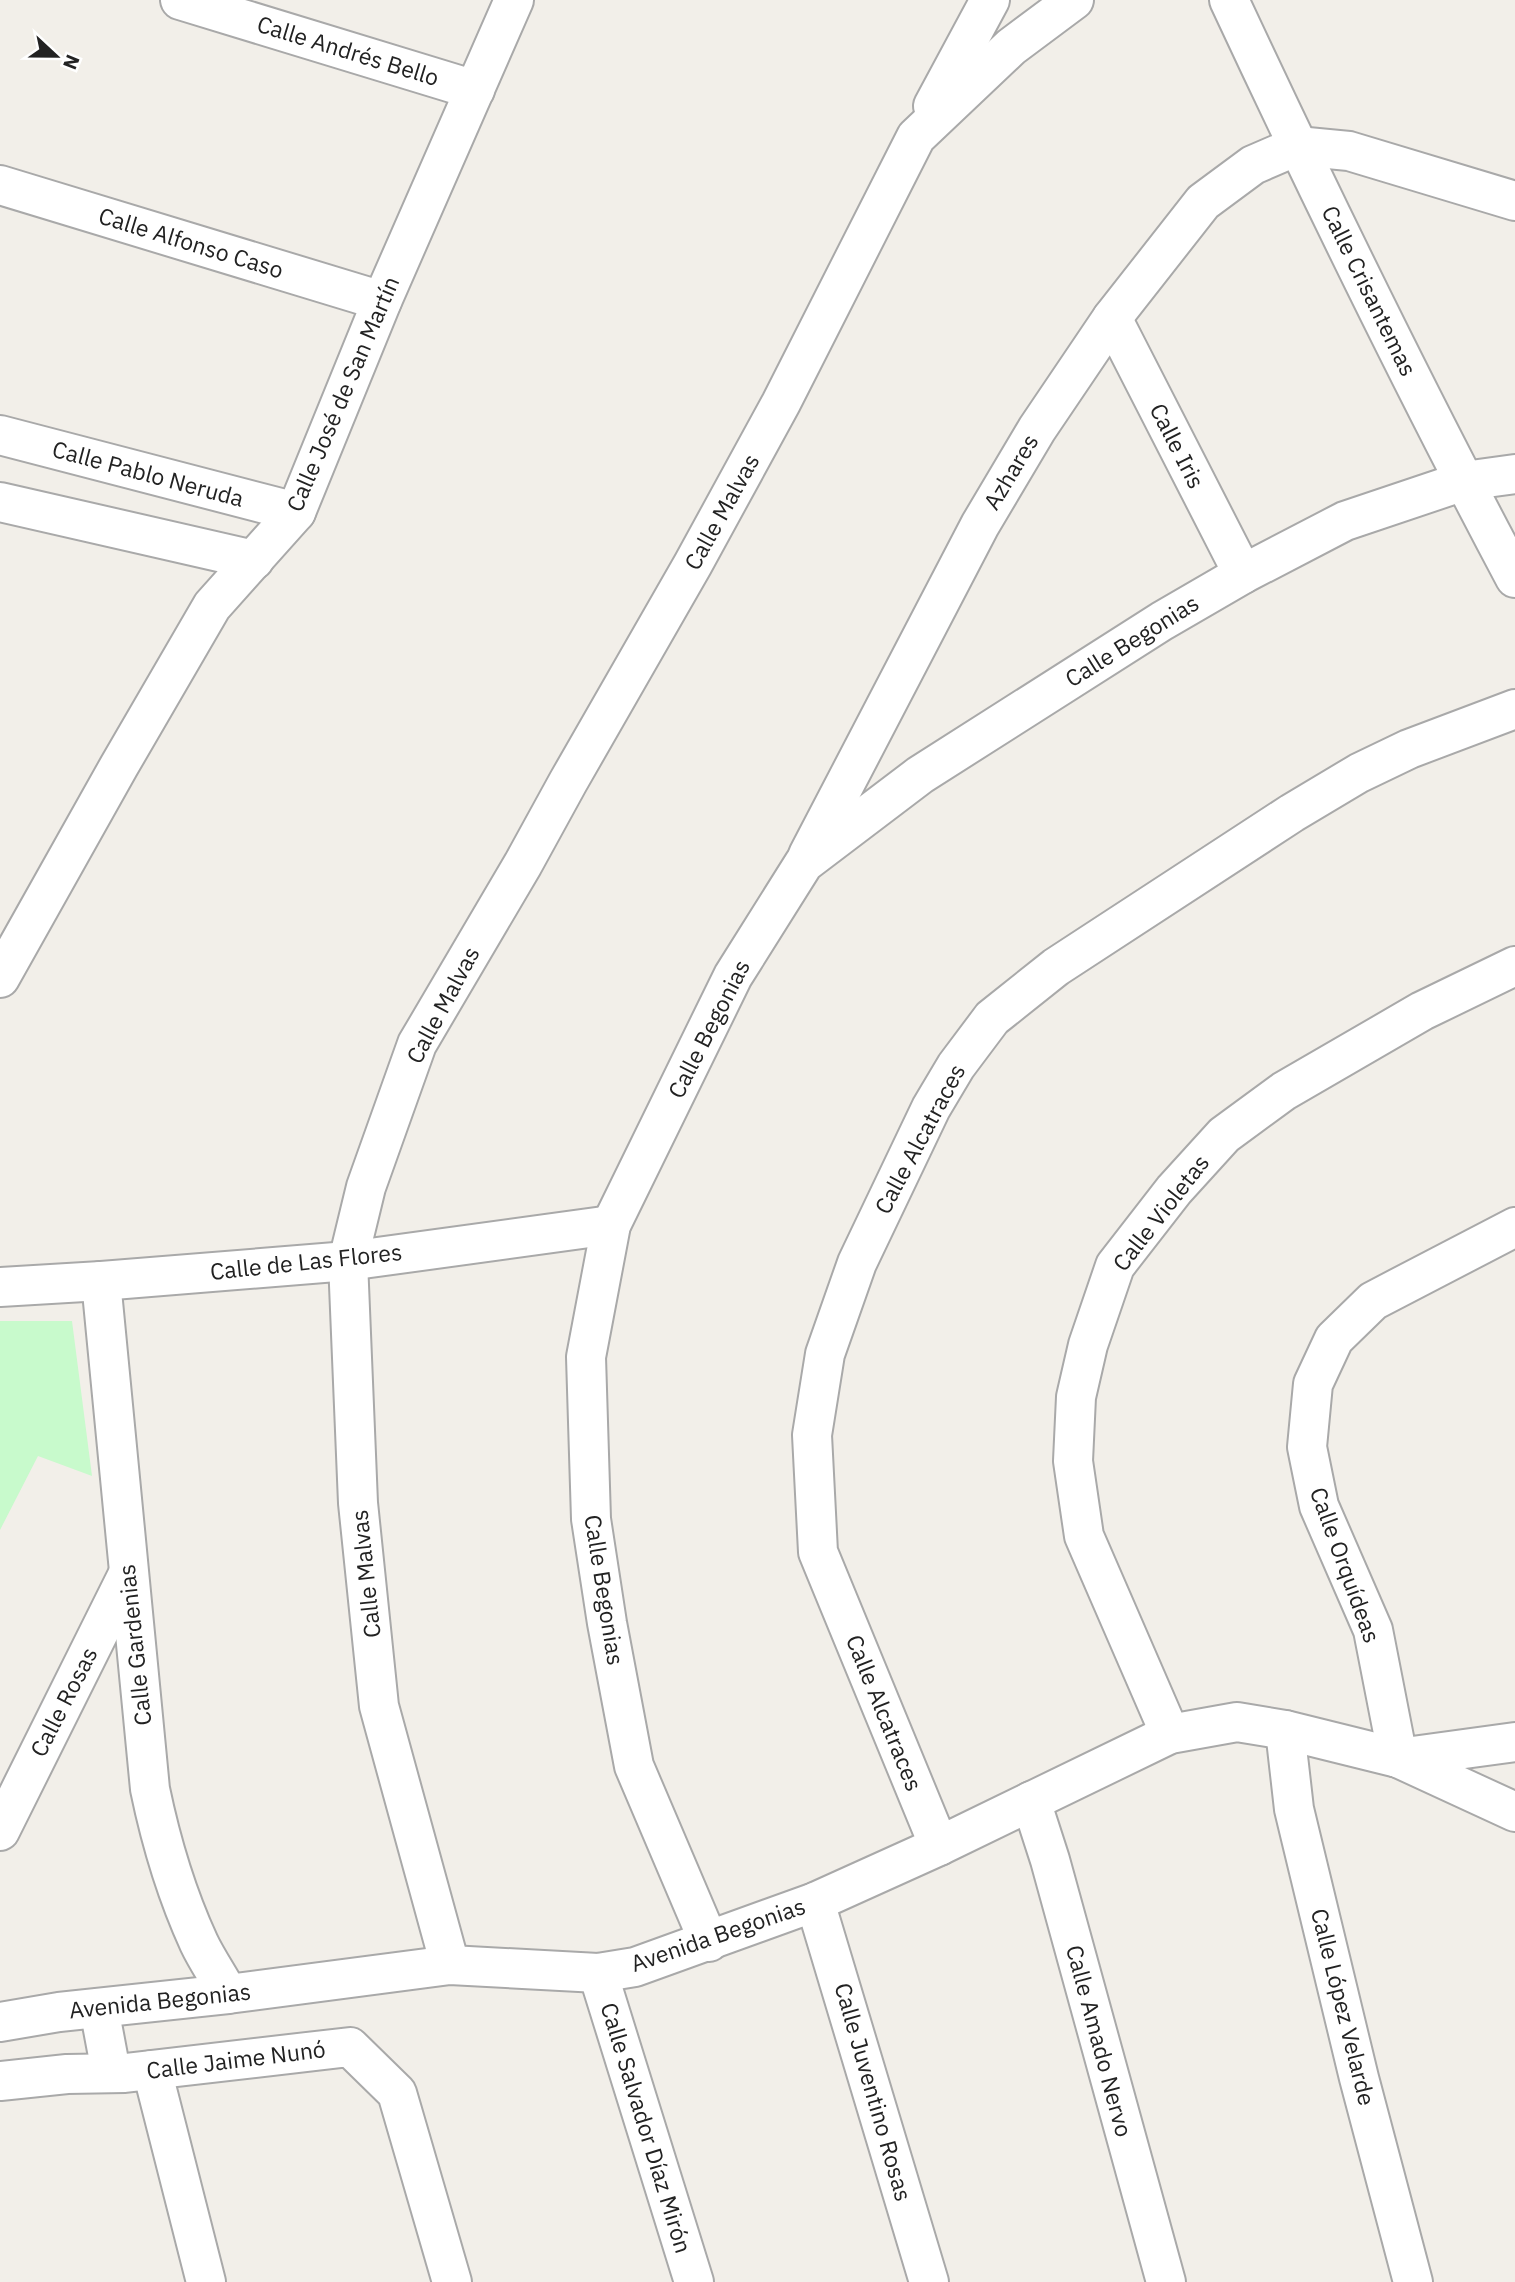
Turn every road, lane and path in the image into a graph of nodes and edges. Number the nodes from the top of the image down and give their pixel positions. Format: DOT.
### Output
graph roads {
  1 [pos="180,0"];
  2 [pos="514,0"];
  3 [pos="990,0"];
  4 [pos="1074,0"];
  5 [pos="1229,0"];
  6 [pos="475,90"];
  7 [pos="916,137"];
  8 [pos="1297,146"];
  9 [pos="0,185"];
  10 [pos="1515,201"];
  11 [pos="382,301"];
  12 [pos="1112,318"];
  13 [pos="0,435"];
  14 [pos="1515,474"];
  15 [pos="1464,481"];
  16 [pos="0,502"];
  17 [pos="296,512"];
  18 [pos="254,560"];
  19 [pos="1243,574"];
  20 [pos="1515,578"];
  21 [pos="1515,709"];
  22 [pos="804,863"];
  23 [pos="1515,966"];
  24 [pos="0,978"];
  25 [pos="611,1225"];
  26 [pos="1515,1227"];
  27 [pos="348,1261"];
  28 [pos="101,1281"];
  29 [pos="0,1287"];
  30 [pos="128,1574"];
  31 [pos="1284,1730"];
  32 [pos="1170,1734"];
  33 [pos="1515,1742"];
  34 [pos="1398,1758"];
  35 [pos="1031,1801"];
  36 [pos="1515,1812"];
  37 [pos="0,1831"];
  38 [pos="939,1846"];
  39 [pos="815,1902"];
  40 [pos="709,1942"];
  41 [pos="450,1965"];
  42 [pos="598,1973"];
  43 [pos="228,1994"];
  44 [pos="99,2008"];
  45 [pos="0,2022"];
  46 [pos="152,2070"];
  47 [pos="111,2072"];
  48 [pos="0,2081"];
  49 [pos="206,2282"];
  50 [pos="452,2282"];
  51 [pos="694,2282"];
  52 [pos="929,2282"];
  53 [pos="1166,2282"];
  54 [pos="1413,2282"];
  1 -- 6 [label="street, Calle Andrés Bello"];
  2 -- 6 [label="street, Calle José de San Martín"];
  3 -- 7 [label="street, Calle Malvas"];
  4 -- 7 [label="street, Calle Malvas"];
  5 -- 8 [label="street, Calle Crisantemas"];
  6 -- 11 [label="street, Calle José de San Martín"];
  7 -- 27 [label="street, Calle Malvas"];
  8 -- 10 [label="street"];
  8 -- 12 [label="street, Azhares"];
  8 -- 15 [label="street, Calle Crisantemas"];
  9 -- 11 [label="street, Calle Alfonso Caso"];
  11 -- 17 [label="street, Calle José de San Martín"];
  12 -- 19 [label="street, Calle Iris"];
  12 -- 22 [label="street, Azhares"];
  13 -- 17 [label="street, Calle Pablo Neruda"];
  14 -- 15 [label="street"];
  15 -- 19 [label="street, Calle Begonias"];
  15 -- 20 [label="street, Calle Crisantemas"];
  16 -- 18 [label="street"];
  17 -- 18 [label="street, Calle José de San Martín"];
  18 -- 24 [label="street, Calle José de San Martín"];
  19 -- 22 [label="street, Calle Begonias"];
  21 -- 38 [label="street, Calle Alcatraces"];
  22 -- 25 [label="street, Calle Begonias"];
  23 -- 32 [label="street, Calle Violetas"];
  25 -- 27 [label="street, Calle de Las Flores"];
  25 -- 40 [label="street, Calle Begonias"];
  26 -- 34 [label="street, Calle Orquídeas"];
  27 -- 28 [label="street, Calle de Las Flores"];
  27 -- 41 [label="street, Calle Malvas"];
  28 -- 29 [label="street, Calle de Las Flores"];
  28 -- 30 [label="street, Calle Gardenias"];
  30 -- 37 [label="street, Calle Rosas"];
  30 -- 43 [label="street, Calle Gardenias"];
  31 -- 32 [label="street, Avenida Begonias"];
  31 -- 34 [label="street, Avenida Begonias"];
  31 -- 54 [label="street, Calle López Velarde"];
  32 -- 35 [label="street, Avenida Begonias"];
  33 -- 34 [label="street, Avenida Begonias"];
  34 -- 36 [label="street, Avenida Begonias"];
  35 -- 38 [label="street, Avenida Begonias"];
  35 -- 53 [label="street, Calle Amado Nervo"];
  38 -- 39 [label="street, Avenida Begonias"];
  39 -- 40 [label="street, Avenida Begonias"];
  39 -- 52 [label="street, Calle Juventino Rosas"];
  40 -- 42 [label="street, Avenida Begonias"];
  41 -- 42 [label="street, Avenida Begonias"];
  41 -- 43 [label="street, Avenida Begonias"];
  42 -- 51 [label="street, Calle Salvador Díaz Mirón"];
  43 -- 44 [label="street, Avenida Begonias"];
  44 -- 45 [label="street, Avenida Begonias"];
  44 -- 47 [label="street"];
  46 -- 47 [label="street, Calle Jaime Nunó"];
  46 -- 49 [label="street"];
  46 -- 50 [label="street, Calle Jaime Nunó"];
  47 -- 48 [label="street, Calle Jaime Nunó"];
}
